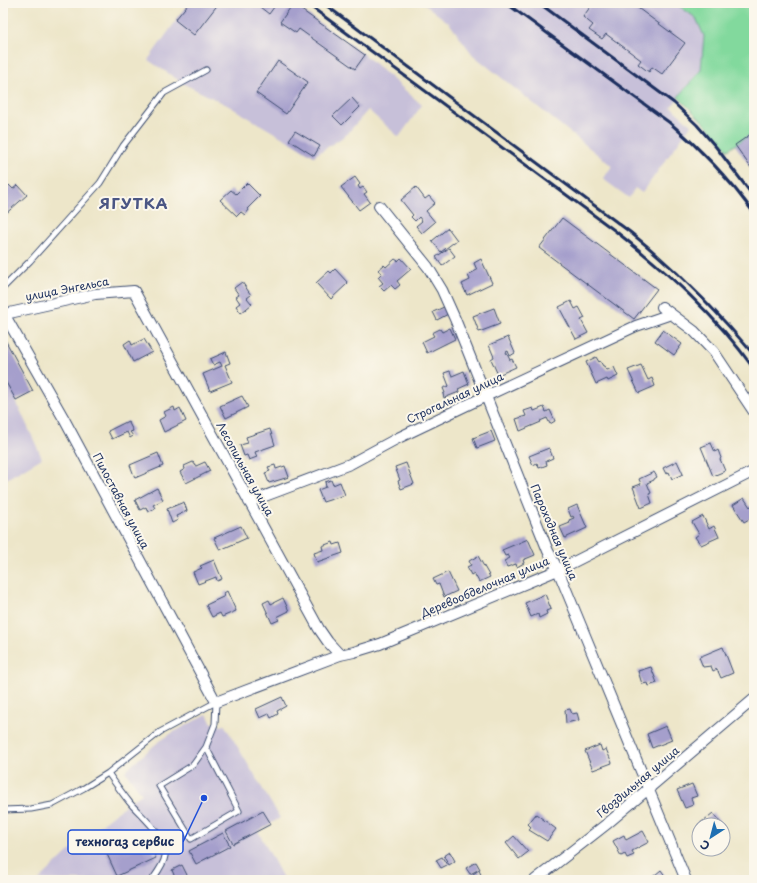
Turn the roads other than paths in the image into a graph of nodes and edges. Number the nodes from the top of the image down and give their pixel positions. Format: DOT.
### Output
graph roads {
  1 [pos="206,70"];
  2 [pos="379,206"];
  3 [pos="3,288"];
  4 [pos="134,291"];
  5 [pos="662,307"];
  6 [pos="4,313"];
  7 [pos="671,314"];
  8 [pos="486,396"];
  9 [pos="754,412"];
  10 [pos="754,471"];
  11 [pos="249,502"];
  12 [pos="558,570"];
  13 [pos="340,655"];
  14 [pos="754,698"];
  15 [pos="216,702"];
  16 [pos="206,747"];
  17 [pos="108,773"];
  18 [pos="649,788"];
  19 [pos="3,810"];
  20 [pos="152,880"];
  21 [pos="535,880"];
  22 [pos="686,880"];
  1 -- 3 [label="lane"];
  2 -- 8 [label="street, Пароходная улица"];
  4 -- 6 [label="street, улица Энгельса"];
  4 -- 11 [label="street, Лесопильная улица"];
  5 -- 7 [label="street"];
  6 -- 15 [label="street, Пилоставная улица"];
  7 -- 8 [label="street, Строгальная улица"];
  7 -- 9 [label="street"];
  8 -- 11 [label="street, Строгальная улица"];
  8 -- 12 [label="street, Пароходная улица"];
  10 -- 12 [label="street, Деревообделочная улица"];
  11 -- 13 [label="street, Лесопильная улица"];
  12 -- 13 [label="street, Деревообделочная улица"];
  12 -- 18 [label="street, Пароходная улица"];
  13 -- 15 [label="street, Деревообделочная улица"];
  14 -- 18 [label="street, Гвоздильная улица"];
  15 -- 16 [label="lane"];
  15 -- 17 [label="lane"];
  16 -- 16 [label="lane"];
  17 -- 19 [label="lane"];
  17 -- 20 [label="lane"];
  18 -- 21 [label="street, Гвоздильная улица"];
  18 -- 22 [label="street, Пароходная улица"];
}
